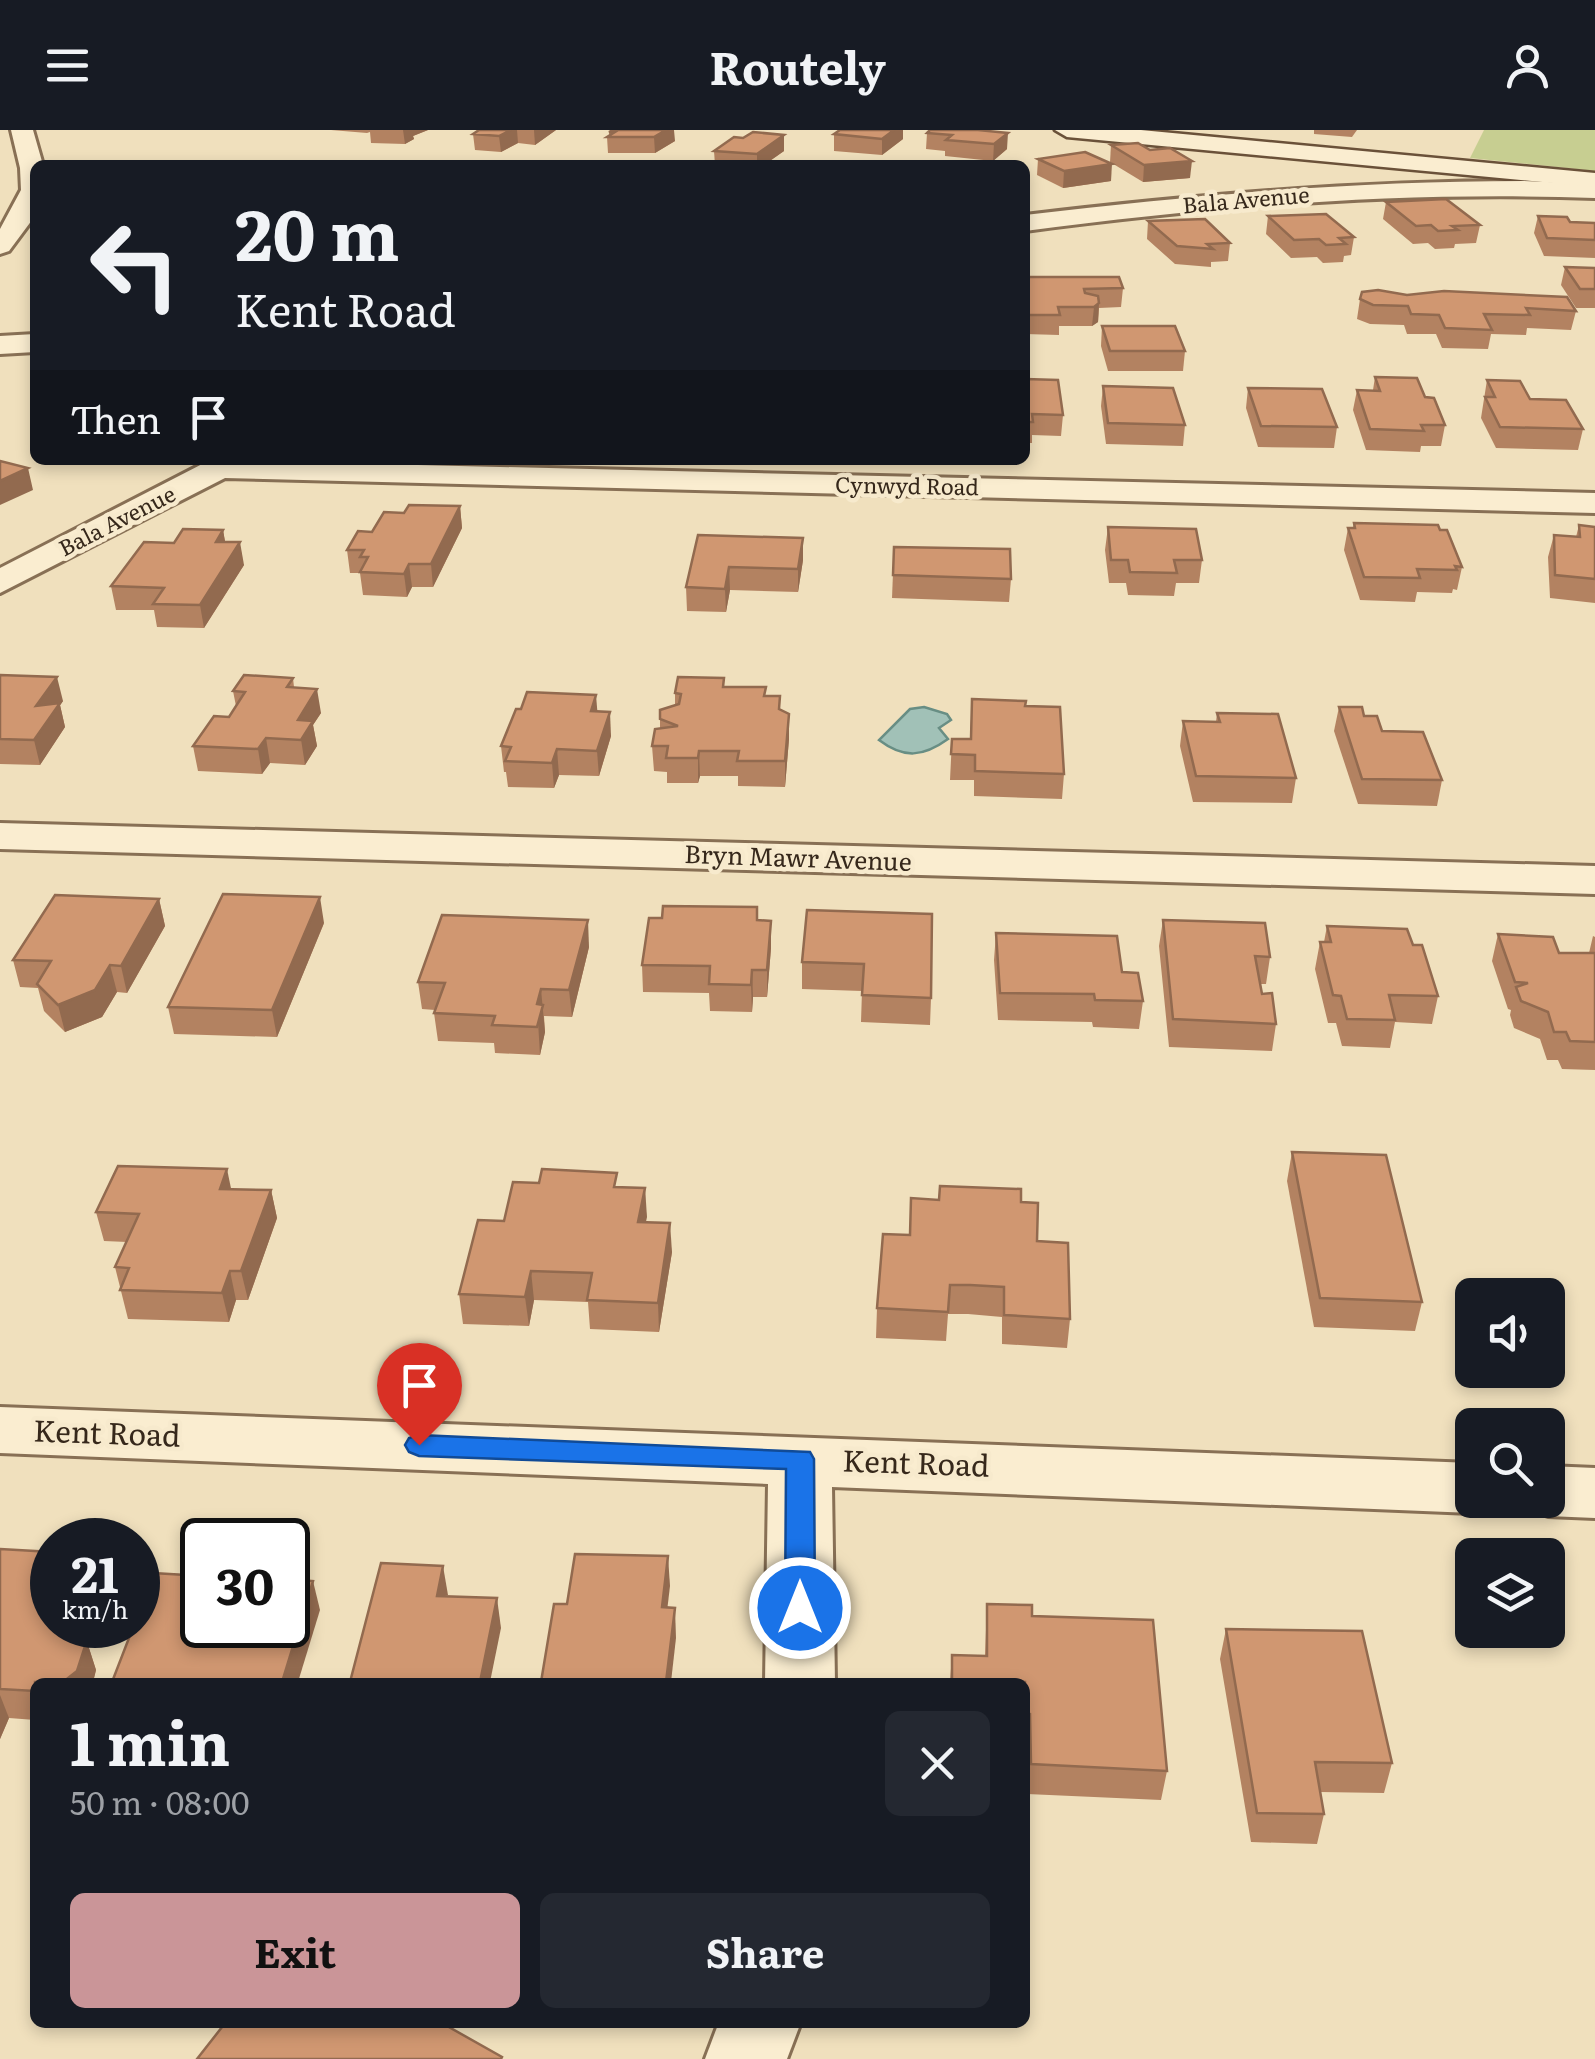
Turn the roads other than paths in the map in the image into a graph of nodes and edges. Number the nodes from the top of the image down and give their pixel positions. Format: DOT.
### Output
graph roads {
  1 [pos="22,130"];
  2 [pos="1066,130"];
  3 [pos="30,160"];
  4 [pos="1460,176"];
  5 [pos="1595,180"];
  6 [pos="1595,191"];
  7 [pos="30,201"];
  8 [pos="1030,222"];
  9 [pos="0,246"];
  10 [pos="30,343"];
  11 [pos="0,345"];
  12 [pos="225,465"];
  13 [pos="262,465"];
  14 [pos="1595,503"];
  15 [pos="0,582"];
  16 [pos="0,836"];
  17 [pos="1595,880"];
  18 [pos="0,1430"];
  19 [pos="800,1459"];
  20 [pos="1455,1487"];
  21 [pos="1565,1492"];
  22 [pos="1595,1493"];
  23 [pos="800,1678"];
  24 [pos="758,2028"];
  25 [pos="746,2059"];
  1 -- 3 [label="street"];
  2 -- 4 [label="main road"];
  4 -- 5 [label="main road"];
  4 -- 6 [label="street, Bala Avenue"];
  4 -- 8 [label="street, Bala Avenue"];
  7 -- 9 [label="street"];
  10 -- 11 [label="street"];
  12 -- 15 [label="street, Bala Avenue"];
  13 -- 14 [label="street, Cynwyd Road"];
  16 -- 17 [label="street, Bryn Mawr Avenue"];
  18 -- 19 [label="street, Kent Road"];
  19 -- 20 [label="street, Kent Road"];
  19 -- 23 [label="street"];
  21 -- 22 [label="street"];
  24 -- 25 [label="street"];
}
